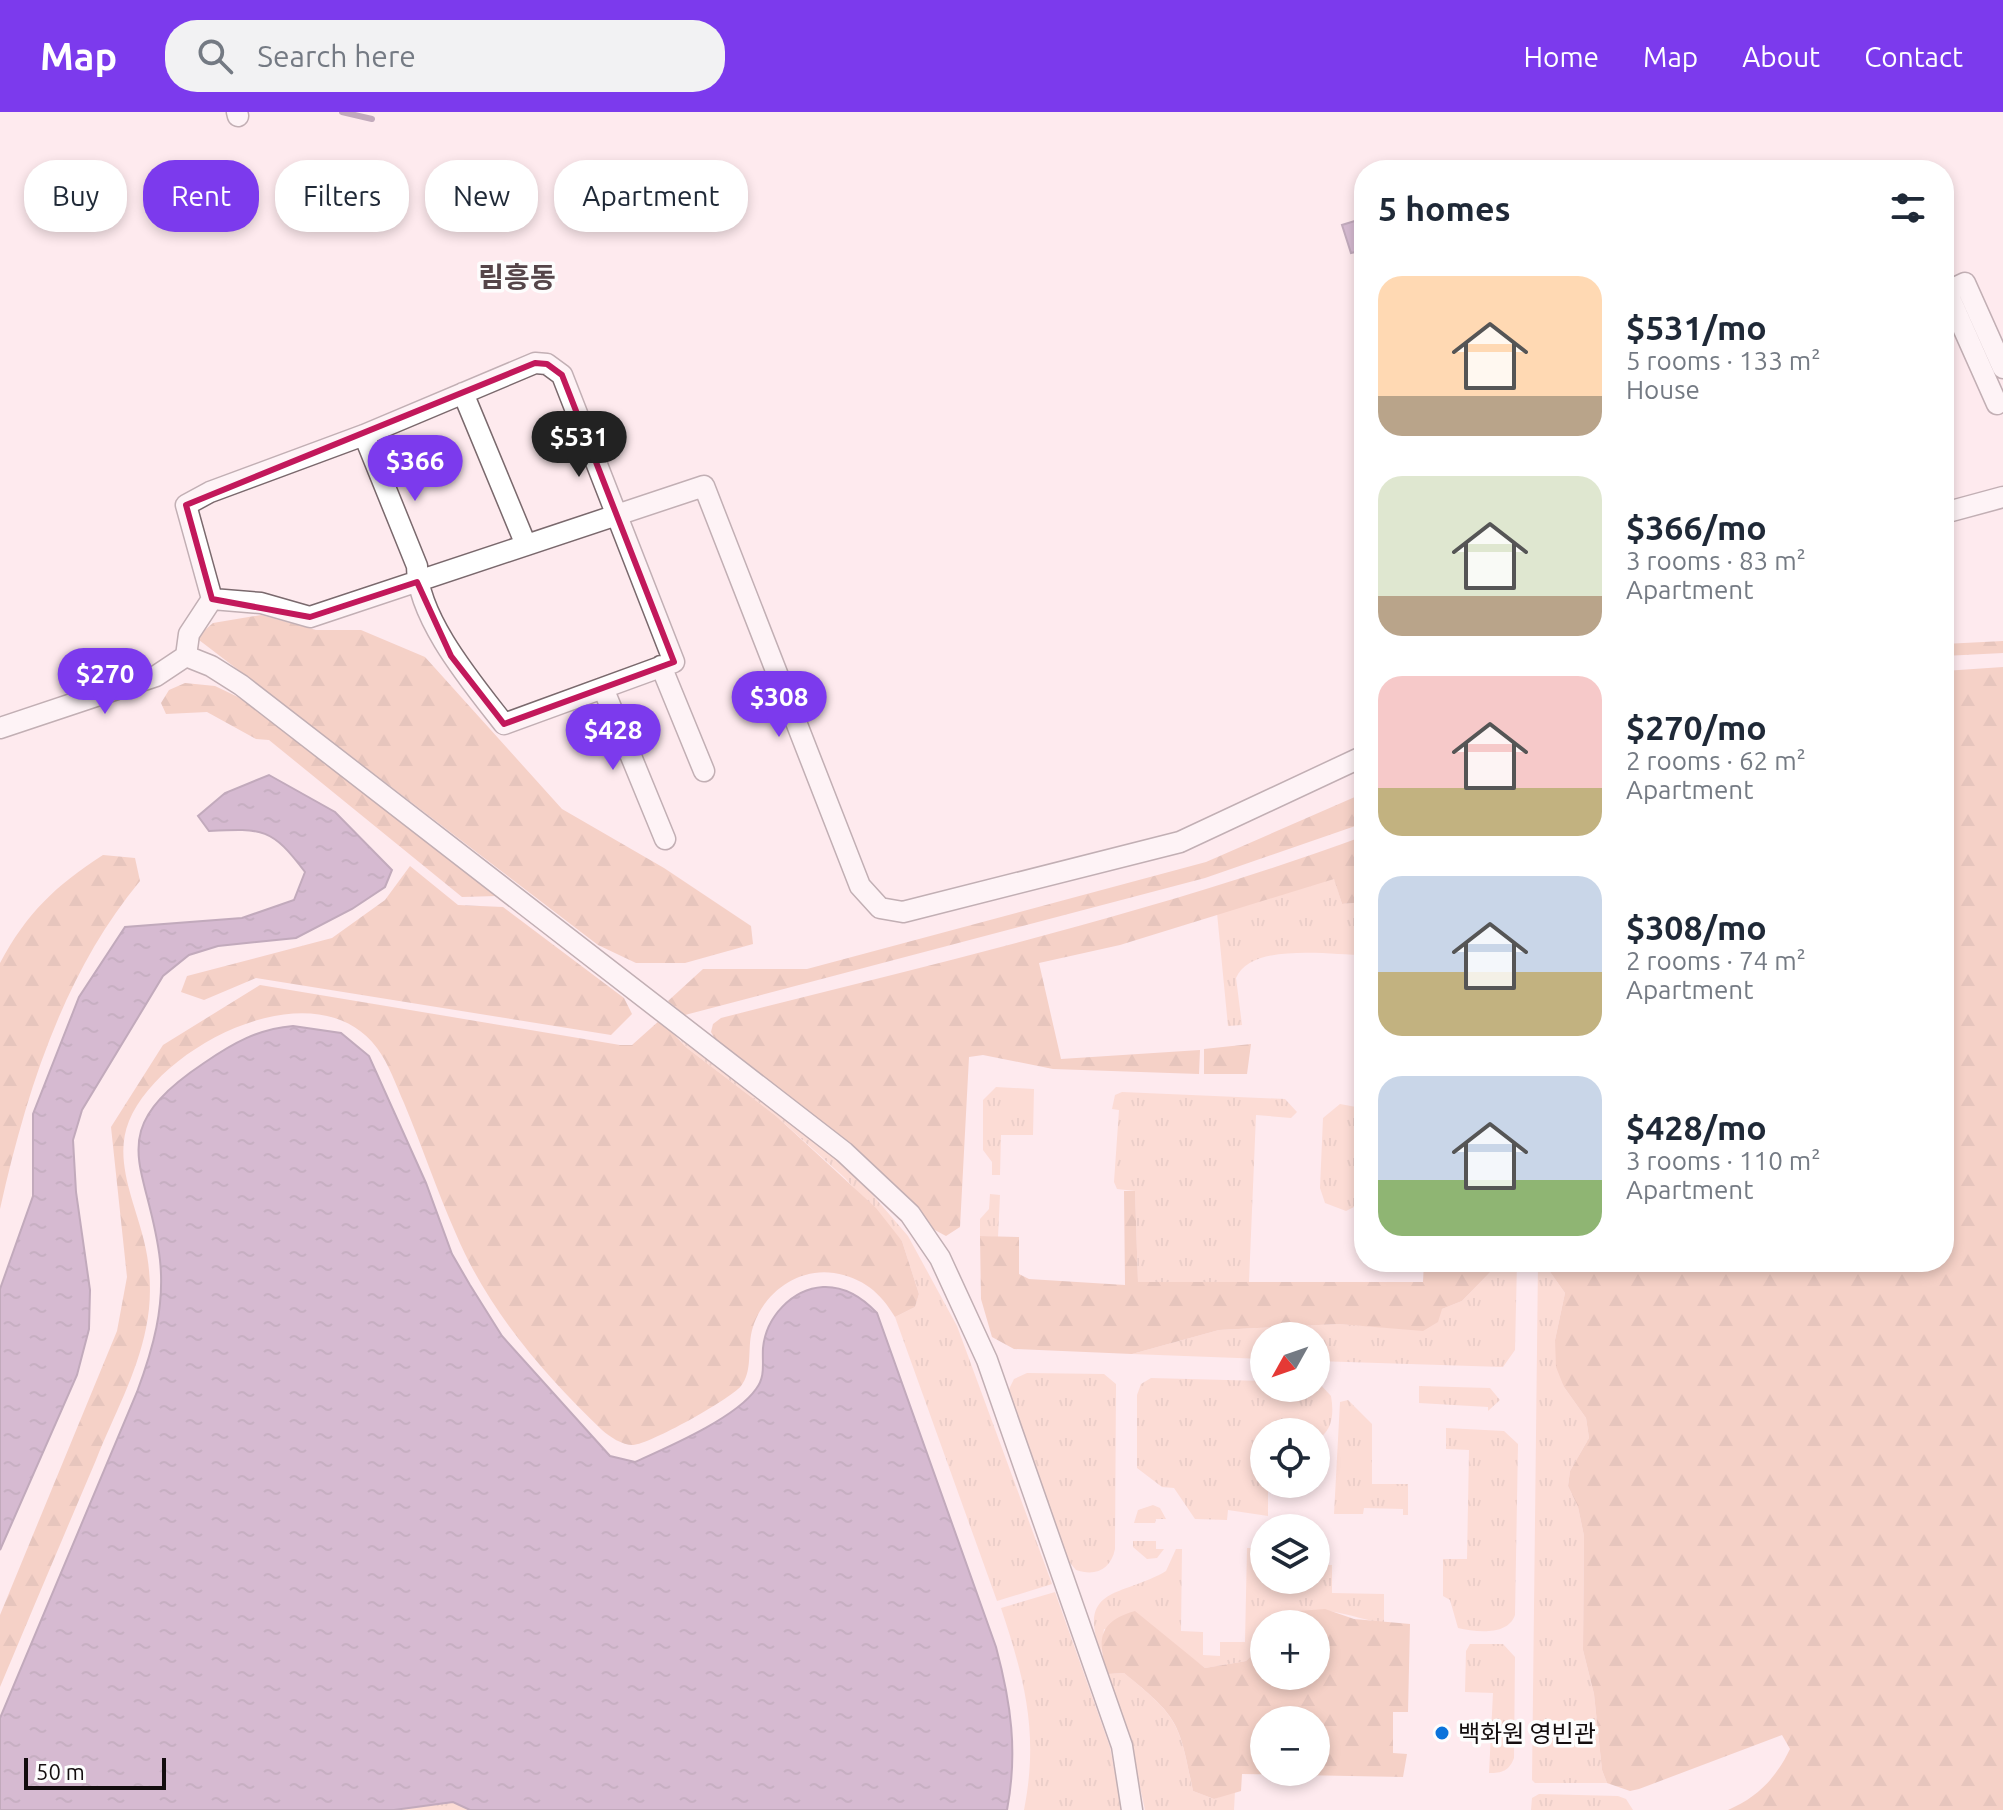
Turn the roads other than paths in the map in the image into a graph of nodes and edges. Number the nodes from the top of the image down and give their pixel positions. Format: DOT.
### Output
graph roads {
  1 [pos="1954,287"];
  2 [pos="1954,310"];
  3 [pos="2003,368"];
  4 [pos="463,393"];
  5 [pos="1997,404"];
  6 [pos="364,435"];
  7 [pos="2003,497"];
  8 [pos="1954,510"];
  9 [pos="616,515"];
  10 [pos="526,545"];
  11 [pos="417,582"];
  12 [pos="212,599"];
  13 [pos="186,656"];
  14 [pos="661,666"];
  15 [pos="603,688"];
  16 [pos="0,728"];
  17 [pos="1354,761"];
  18 [pos="704,771"];
  19 [pos="665,839"];
  20 [pos="1132,1810"];
  1 -- 3 [label="street"];
  2 -- 5 [label="street"];
  4 -- 6 [label="street"];
  4 -- 9 [label="street"];
  4 -- 10 [label="street"];
  6 -- 11 [label="street"];
  6 -- 12 [label="street"];
  7 -- 8 [label="street"];
  9 -- 10 [label="street"];
  9 -- 14 [label="street"];
  9 -- 17 [label="street"];
  10 -- 11 [label="street"];
  11 -- 12 [label="street"];
  11 -- 15 [label="street"];
  12 -- 13 [label="street"];
  13 -- 16 [label="street"];
  13 -- 20 [label="street"];
  14 -- 15 [label="street"];
  14 -- 18 [label="street"];
  15 -- 19 [label="street"];
}
